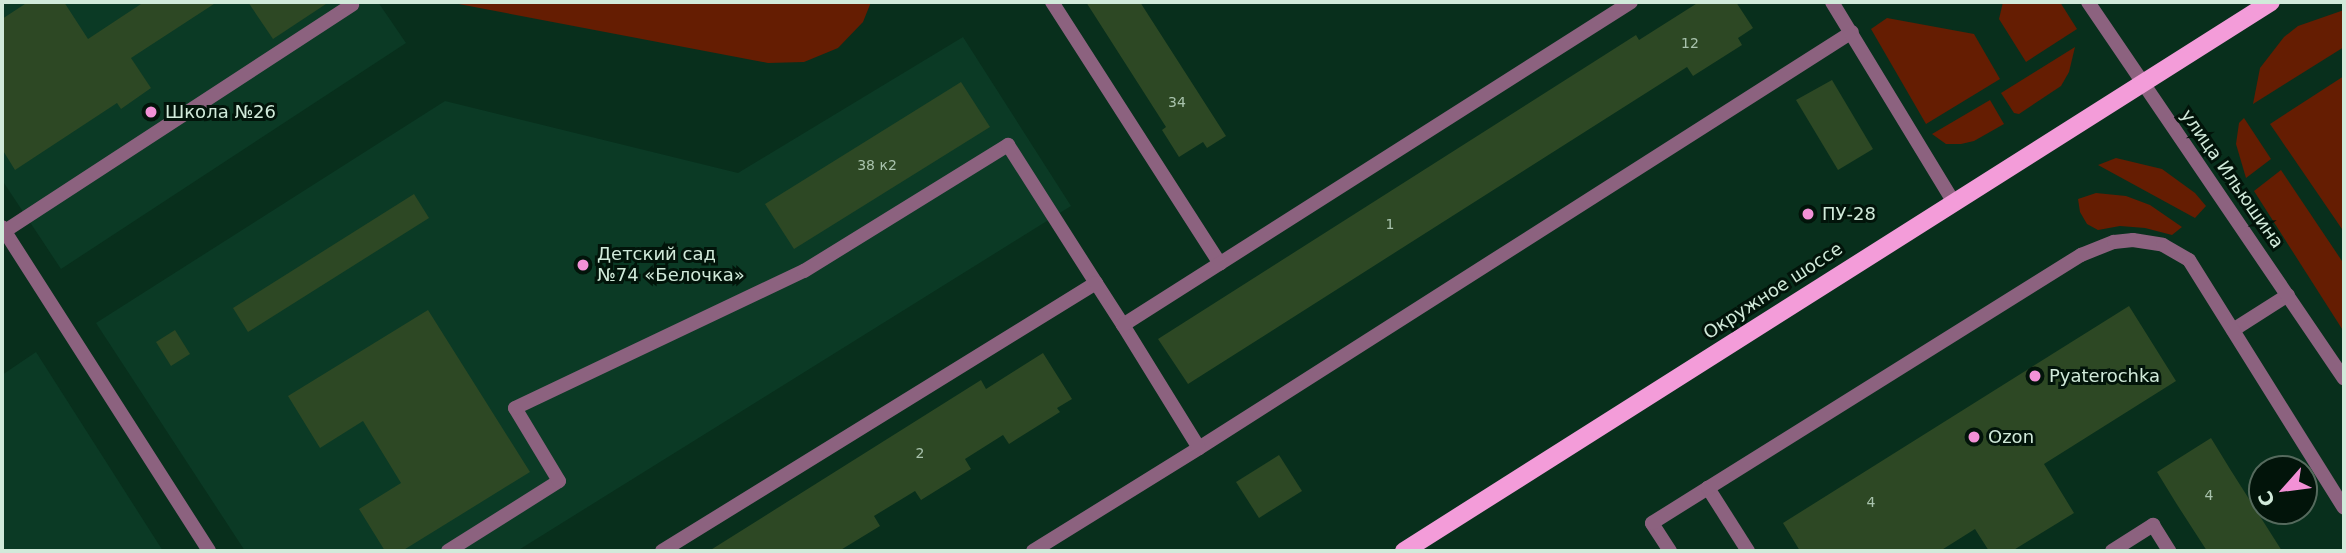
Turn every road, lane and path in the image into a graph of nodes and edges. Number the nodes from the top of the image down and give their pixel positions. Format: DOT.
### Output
graph roads {
  1 [pos="1052,2"];
  2 [pos="1631,2"];
  3 [pos="1832,2"];
  4 [pos="2088,2"];
  5 [pos="2271,2"];
  6 [pos="352,5"];
  7 [pos="1852,32"];
  8 [pos="2141,83"];
  9 [pos="1953,201"];
  10 [pos="3,231"];
  11 [pos="1220,264"];
  12 [pos="1096,283"];
  13 [pos="2288,295"];
  14 [pos="1123,325"];
  15 [pos="2233,330"];
  16 [pos="2344,378"];
  17 [pos="1199,448"];
  18 [pos="1708,488"];
  19 [pos="2344,508"];
  20 [pos="209,551"];
  21 [pos="448,551"];
  22 [pos="663,551"];
  23 [pos="1033,551"];
  24 [pos="1405,551"];
  25 [pos="1670,551"];
  26 [pos="1747,551"];
  27 [pos="2112,551"];
  28 [pos="2169,551"];
  1 -- 11 [label="street"];
  2 -- 11 [label="street"];
  3 -- 7 [label="street"];
  4 -- 8 [label="street, улица Ильюшина"];
  5 -- 8 [label="main road, Окружное шоссе"];
  6 -- 10 [label="street"];
  7 -- 9 [label="street"];
  7 -- 17 [label="street"];
  8 -- 9 [label="main road, Окружное шоссе"];
  8 -- 13 [label="street, улица Ильюшина"];
  9 -- 24 [label="main road, Окружное шоссе"];
  10 -- 20 [label="street"];
  11 -- 14 [label="street"];
  12 -- 14 [label="street"];
  12 -- 21 [label="street"];
  12 -- 22 [label="street"];
  13 -- 15 [label="street"];
  13 -- 16 [label="street, улица Ильюшина"];
  14 -- 17 [label="street"];
  15 -- 18 [label="street"];
  15 -- 19 [label="street"];
  17 -- 23 [label="street"];
  18 -- 25 [label="street"];
  18 -- 26 [label="street"];
  27 -- 28 [label="street"];
}
